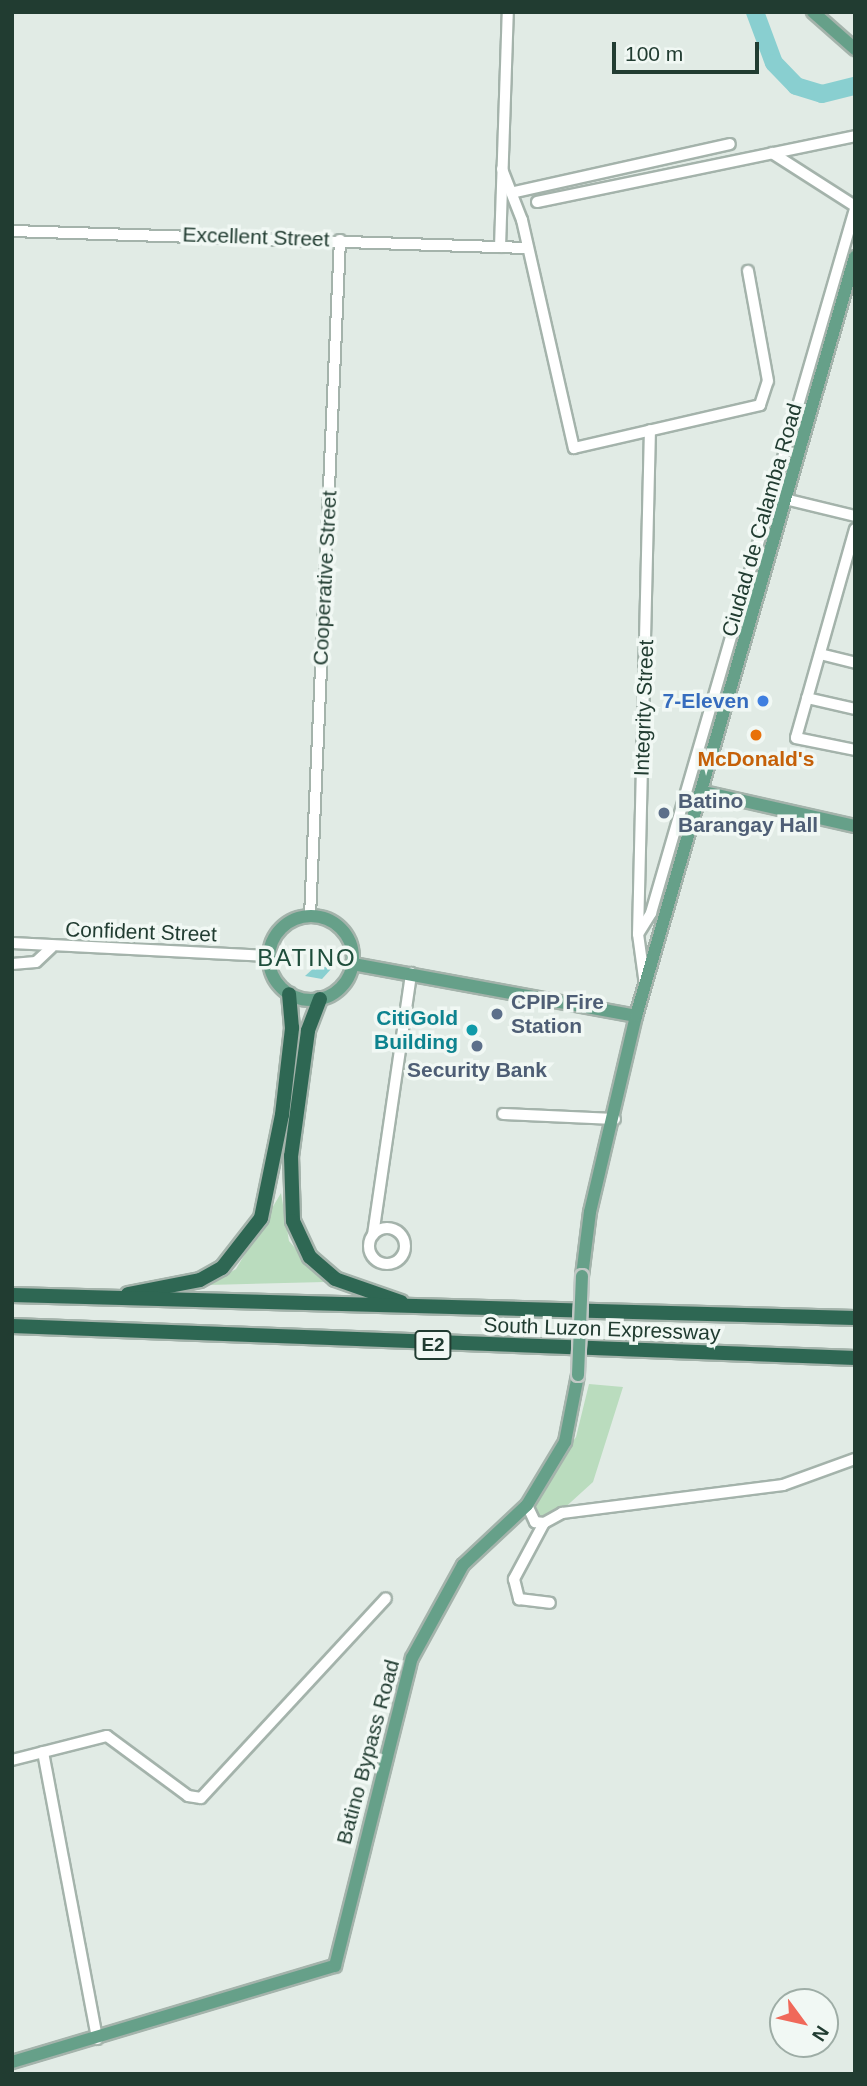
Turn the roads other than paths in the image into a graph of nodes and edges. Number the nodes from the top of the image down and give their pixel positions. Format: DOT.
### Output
graph roads {
  1 [pos="508,12"];
  2 [pos="813,12"];
  3 [pos="855,49"];
  4 [pos="855,136"];
  5 [pos="730,144"];
  6 [pos="772,153"];
  7 [pos="502,169"];
  8 [pos="515,192"];
  9 [pos="537,202"];
  10 [pos="855,207"];
  11 [pos="12,231"];
  12 [pos="340,240"];
  13 [pos="500,247"];
  14 [pos="527,248"];
  15 [pos="855,257"];
  16 [pos="748,271"];
  17 [pos="650,430"];
  18 [pos="789,500"];
  19 [pos="855,516"];
  20 [pos="855,529"];
  21 [pos="820,654"];
  22 [pos="855,663"];
  23 [pos="807,698"];
  24 [pos="855,709"];
  25 [pos="855,750"];
  26 [pos="704,792"];
  27 [pos="855,826"];
  28 [pos="310,916"];
  29 [pos="638,934"];
  30 [pos="12,943"];
  31 [pos="51,948"];
  32 [pos="269,956"];
  33 [pos="12,964"];
  34 [pos="352,964"];
  35 [pos="411,973"];
  36 [pos="646,985"];
  37 [pos="289,994"];
  38 [pos="320,999"];
  39 [pos="636,1016"];
  40 [pos="503,1114"];
  41 [pos="615,1119"];
  42 [pos="373,1235"];
  43 [pos="12,1295"];
  44 [pos="110,1298"];
  45 [pos="436,1309"];
  46 [pos="855,1318"];
  47 [pos="12,1326"];
  48 [pos="855,1358"];
  49 [pos="855,1459"];
  50 [pos="527,1504"];
  51 [pos="544,1523"];
  52 [pos="386,1598"];
  53 [pos="550,1603"];
  54 [pos="43,1752"];
  55 [pos="12,1760"];
  56 [pos="97,2039"];
  57 [pos="12,2062"];
  1 -- 7 [label="street"];
  2 -- 3 [label="main road"];
  4 -- 6 [label="street"];
  5 -- 8 [label="street"];
  6 -- 9 [label="street"];
  6 -- 10 [label="street"];
  7 -- 8 [label="street"];
  7 -- 13 [label="street"];
  8 -- 14 [label="street"];
  10 -- 29 [label="street"];
  11 -- 12 [label="street, Excellent Street"];
  12 -- 13 [label="street, Excellent Street"];
  12 -- 28 [label="street, Cooperative Street"];
  13 -- 14 [label="street, Excellent Street"];
  14 -- 17 [label="street"];
  15 -- 18 [label="main road, Ciudad de Calamba Road"];
  16 -- 17 [label="street"];
  17 -- 29 [label="street, Integrity Street"];
  18 -- 19 [label="street"];
  18 -- 26 [label="main road, Ciudad de Calamba Road"];
  20 -- 21 [label="street"];
  21 -- 22 [label="street"];
  21 -- 23 [label="street"];
  23 -- 24 [label="street"];
  23 -- 25 [label="street"];
  26 -- 27 [label="main road"];
  26 -- 36 [label="main road, Ciudad de Calamba Road"];
  28 -- 32 [label="main road"];
  28 -- 34 [label="main road"];
  29 -- 36 [label="street, Integrity Street"];
  30 -- 31 [label="street, Confident Street"];
  31 -- 32 [label="street, Confident Street"];
  31 -- 33 [label="street"];
  32 -- 37 [label="main road"];
  34 -- 35 [label="main road"];
  34 -- 38 [label="main road"];
  35 -- 39 [label="main road"];
  35 -- 42 [label="street"];
  36 -- 39 [label="main road, Batino Bypass Road"];
  37 -- 38 [label="main road"];
  37 -- 44 [label="highway"];
  38 -- 45 [label="highway"];
  39 -- 41 [label="main road, Batino Bypass Road"];
  40 -- 41 [label="street"];
  41 -- 50 [label="main road, Batino Bypass Road, bridge"];
  43 -- 44 [label="highway, South Luzon Expressway / E2"];
  44 -- 45 [label="highway, South Luzon Expressway / E2"];
  45 -- 46 [label="highway, South Luzon Expressway / E2"];
  47 -- 48 [label="highway, South Luzon Expressway / E2"];
  49 -- 51 [label="street"];
  50 -- 51 [label="street"];
  50 -- 56 [label="main road, Batino Bypass Road"];
  51 -- 53 [label="street"];
  52 -- 54 [label="street"];
  54 -- 55 [label="street"];
  54 -- 56 [label="street"];
  56 -- 57 [label="main road, Batino Bypass Road"];
}
